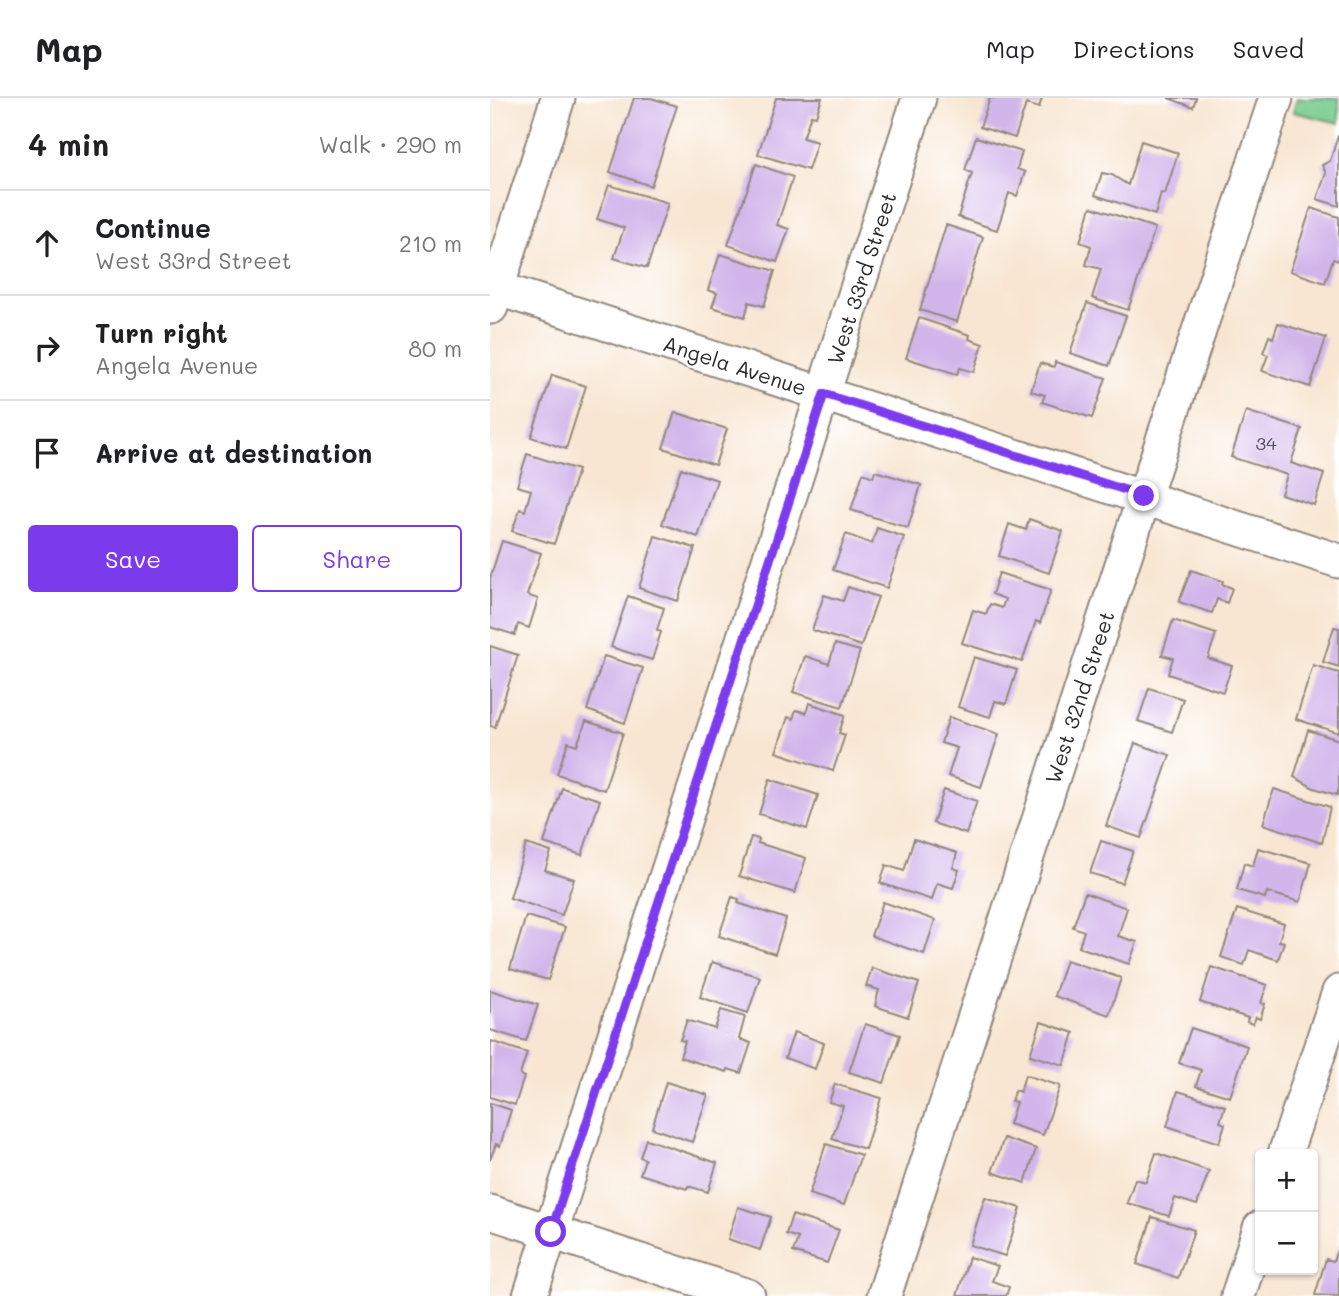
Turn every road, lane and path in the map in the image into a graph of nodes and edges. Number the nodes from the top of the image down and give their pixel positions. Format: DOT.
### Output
graph roads {
  1 [pos="558,98"];
  2 [pos="919,98"];
  3 [pos="1276,98"];
  4 [pos="492,294"];
  5 [pos="824,394"];
  6 [pos="1144,496"];
  7 [pos="1339,561"];
  8 [pos="1339,992"];
  9 [pos="1287,1149"];
  10 [pos="490,1212"];
  11 [pos="551,1232"];
  12 [pos="1255,1243"];
  13 [pos="530,1296"];
  14 [pos="748,1296"];
  15 [pos="884,1296"];
  16 [pos="1238,1296"];
  1 -- 4 [label="street"];
  2 -- 5 [label="street, West 33rd Street"];
  3 -- 6 [label="street, West 32nd Street"];
  4 -- 5 [label="street, Angela Avenue"];
  5 -- 6 [label="street, Angela Avenue"];
  5 -- 11 [label="street, West 33rd Street"];
  6 -- 7 [label="street, Angela Avenue"];
  6 -- 15 [label="street, West 32nd Street"];
  8 -- 9 [label="street"];
  10 -- 11 [label="street"];
  11 -- 13 [label="street, West 33rd Street"];
  11 -- 14 [label="street"];
  12 -- 16 [label="street"];
}
